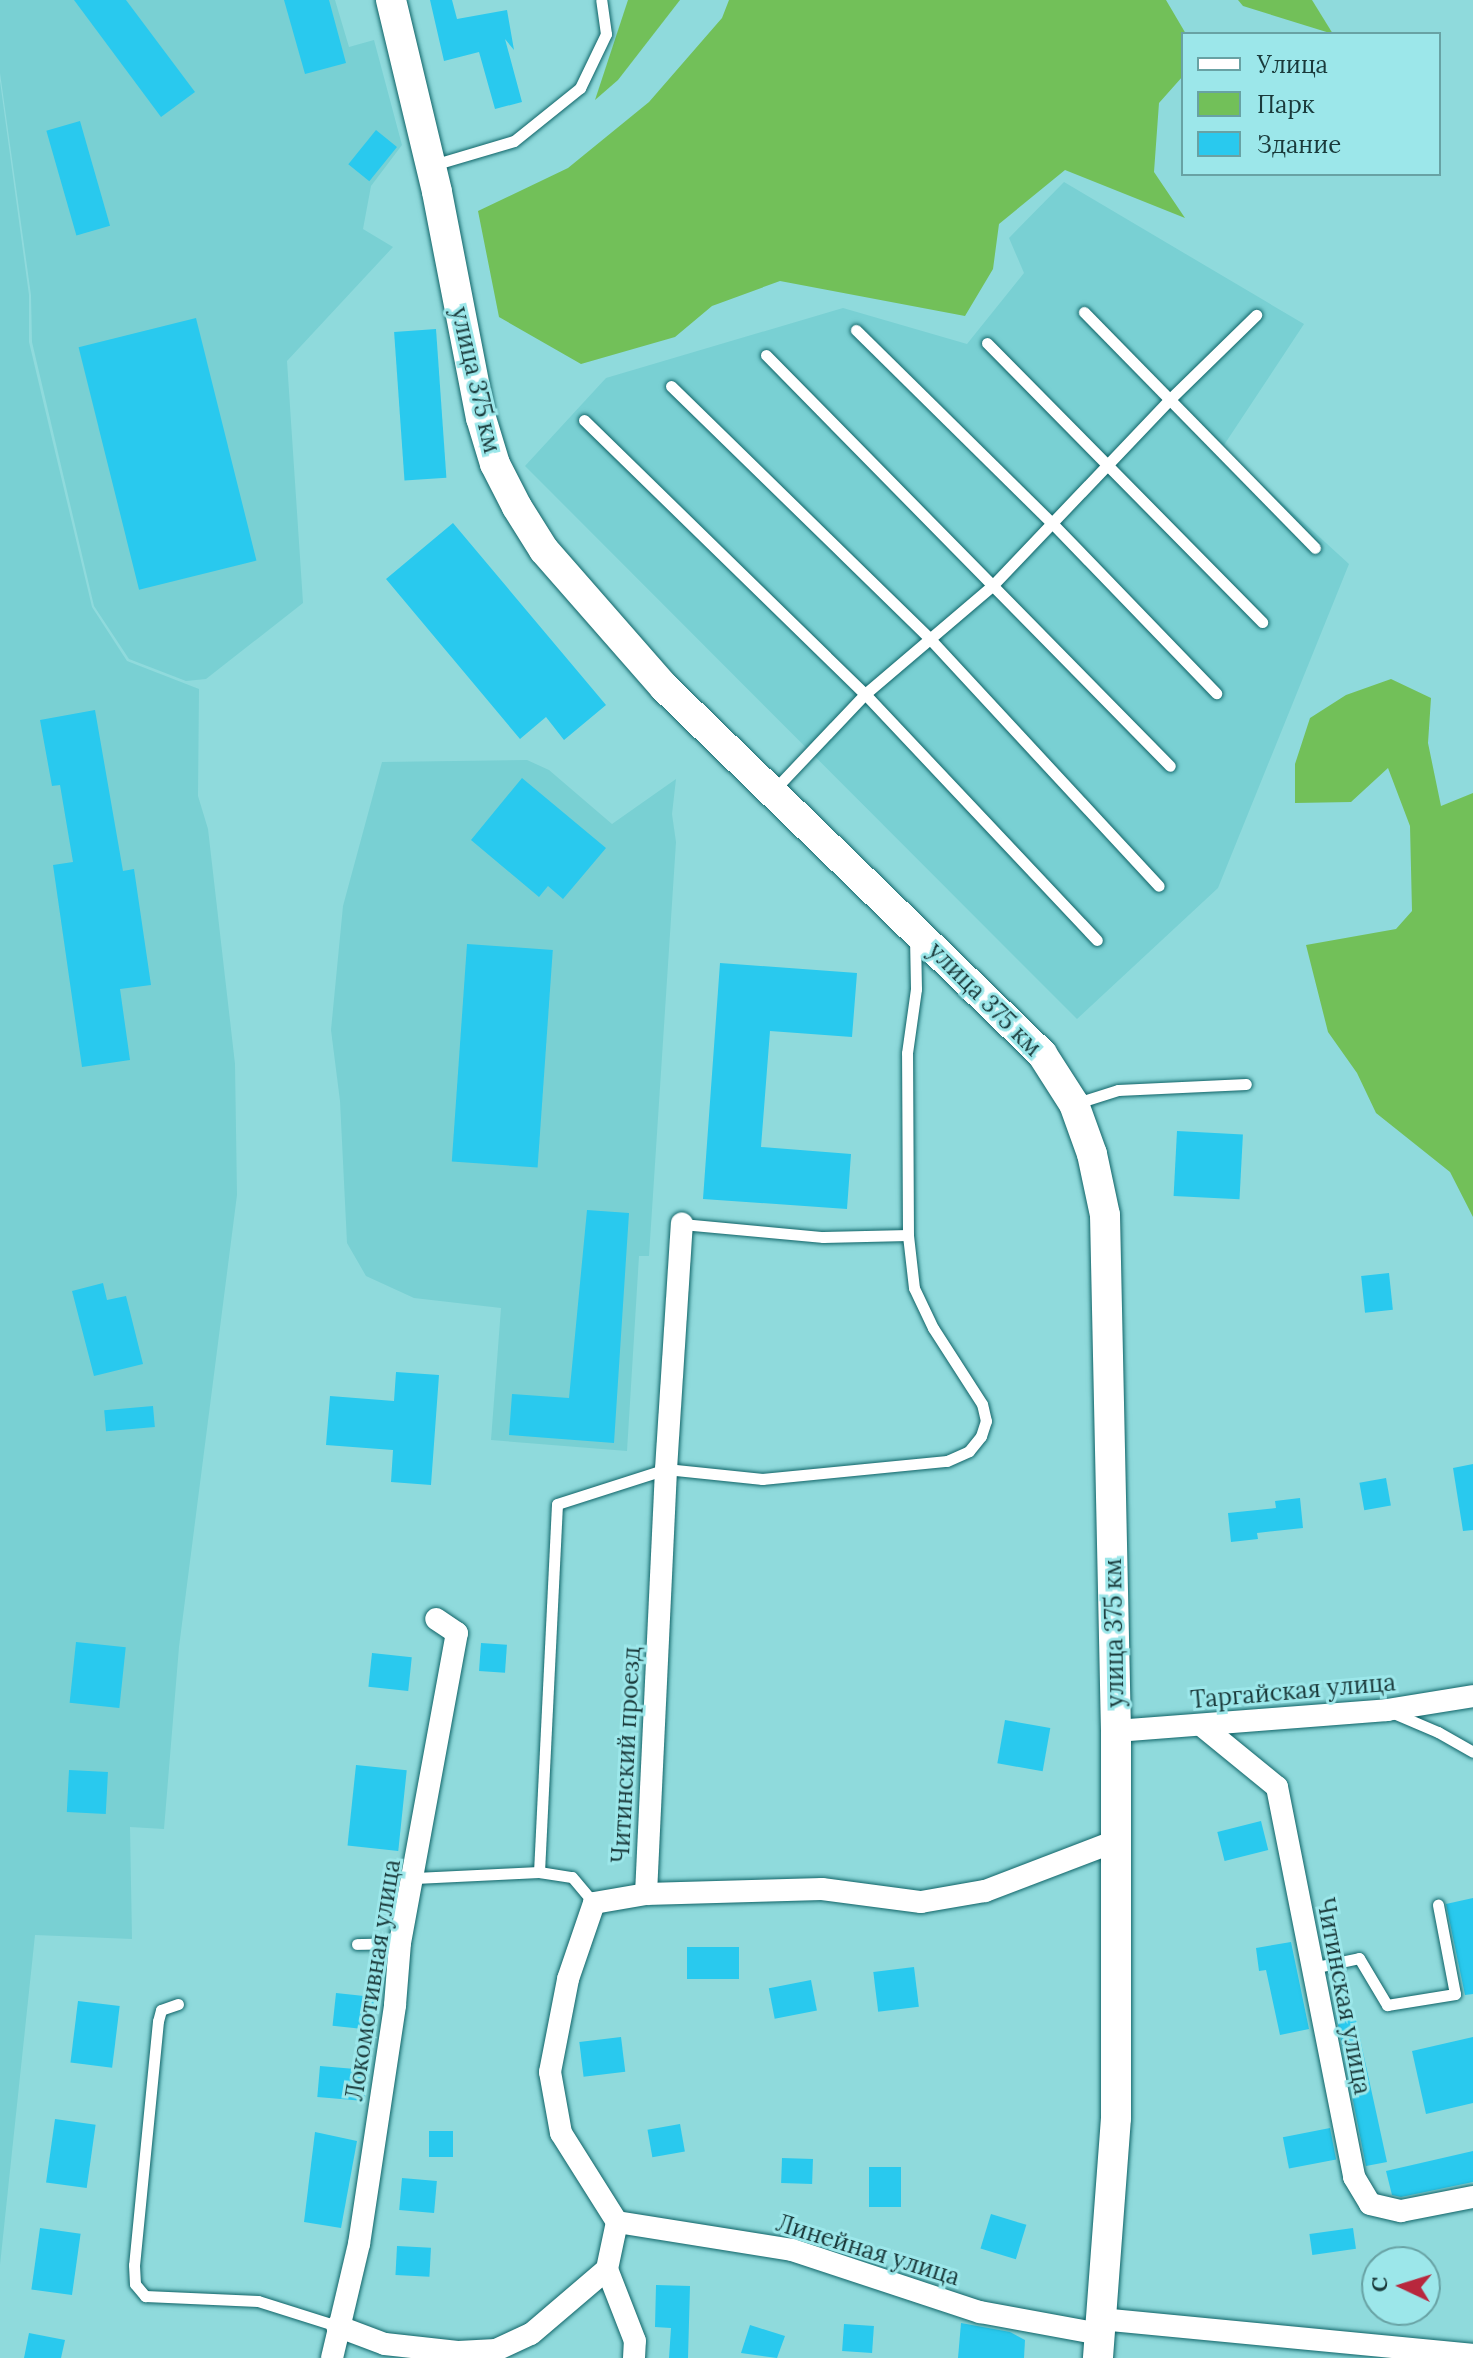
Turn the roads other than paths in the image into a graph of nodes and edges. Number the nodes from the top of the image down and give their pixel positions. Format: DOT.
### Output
graph roads {
  1 [pos="391,0"];
  2 [pos="601,0"];
  3 [pos="431,165"];
  4 [pos="1084,312"];
  5 [pos="1256,315"];
  6 [pos="856,330"];
  7 [pos="987,343"];
  8 [pos="766,355"];
  9 [pos="671,386"];
  10 [pos="1169,400"];
  11 [pos="584,420"];
  12 [pos="1110,465"];
  13 [pos="1051,522"];
  14 [pos="1315,548"];
  15 [pos="992,586"];
  16 [pos="1262,622"];
  17 [pos="931,640"];
  18 [pos="1216,693"];
  19 [pos="865,694"];
  20 [pos="1170,766"];
  21 [pos="773,791"];
  22 [pos="1159,886"];
  23 [pos="914,929"];
  24 [pos="1097,940"];
  25 [pos="1246,1084"];
  26 [pos="1074,1104"];
  27 [pos="682,1224"];
  28 [pos="908,1235"];
  29 [pos="666,1469"];
  30 [pos="436,1619"];
  31 [pos="1473,1696"];
  32 [pos="1387,1710"];
  33 [pos="1201,1725"];
  34 [pos="1116,1731"];
  35 [pos="1473,1752"];
  36 [pos="1116,1841"];
  37 [pos="539,1872"];
  38 [pos="415,1878"];
  39 [pos="646,1894"];
  40 [pos="594,1903"];
  41 [pos="1438,1905"];
  42 [pos="400,1943"];
  43 [pos="357,1944"];
  44 [pos="1312,1968"];
  45 [pos="178,2004"];
  46 [pos="1473,2197"];
  47 [pos="617,2222"];
  48 [pos="607,2269"];
  49 [pos="337,2326"];
  50 [pos="1100,2337"];
  51 [pos="1473,2355"];
  52 [pos="332,2358"];
  53 [pos="634,2358"];
  1 -- 3 [label="main road, улица 375 км"];
  2 -- 3 [label="lane"];
  3 -- 21 [label="main road, улица 375 км"];
  4 -- 10 [label="lane"];
  5 -- 10 [label="lane"];
  6 -- 13 [label="lane"];
  7 -- 12 [label="lane"];
  8 -- 15 [label="lane"];
  9 -- 17 [label="lane"];
  10 -- 12 [label="lane"];
  10 -- 14 [label="lane"];
  11 -- 19 [label="lane"];
  12 -- 13 [label="lane"];
  12 -- 16 [label="lane"];
  13 -- 15 [label="lane"];
  13 -- 18 [label="lane"];
  15 -- 17 [label="lane"];
  15 -- 20 [label="lane"];
  17 -- 19 [label="lane"];
  17 -- 22 [label="lane"];
  19 -- 21 [label="lane"];
  19 -- 24 [label="lane"];
  21 -- 23 [label="main road, улица 375 км"];
  23 -- 26 [label="main road, улица 375 км"];
  23 -- 28 [label="lane"];
  25 -- 26 [label="lane"];
  26 -- 34 [label="main road, улица 375 км"];
  27 -- 28 [label="lane"];
  27 -- 29 [label="street, Читинский проезд"];
  28 -- 29 [label="lane"];
  29 -- 37 [label="lane"];
  29 -- 39 [label="street, Читинский проезд"];
  30 -- 38 [label="street, Локомотивная улица"];
  31 -- 32 [label="street, Таргайская улица"];
  32 -- 33 [label="street, Таргайская улица"];
  32 -- 35 [label="lane"];
  33 -- 34 [label="street, Таргайская улица"];
  33 -- 44 [label="street, Читинская улица"];
  34 -- 36 [label="main road, улица 375 км"];
  36 -- 39 [label="street"];
  36 -- 50 [label="main road, улица 375 км"];
  37 -- 38 [label="lane"];
  37 -- 40 [label="lane"];
  38 -- 42 [label="street, Локомотивная улица"];
  39 -- 40 [label="street, Читинский проезд"];
  40 -- 47 [label="street"];
  41 -- 44 [label="lane"];
  42 -- 43 [label="lane"];
  42 -- 49 [label="street, Локомотивная улица"];
  44 -- 46 [label="street, Читинская улица"];
  45 -- 49 [label="lane"];
  47 -- 48 [label="street"];
  47 -- 50 [label="street, Линейная улица"];
  48 -- 49 [label="street"];
  48 -- 53 [label="street"];
  49 -- 52 [label="street, Локомотивная улица"];
  50 -- 51 [label="street, Линейная улица"];
}
